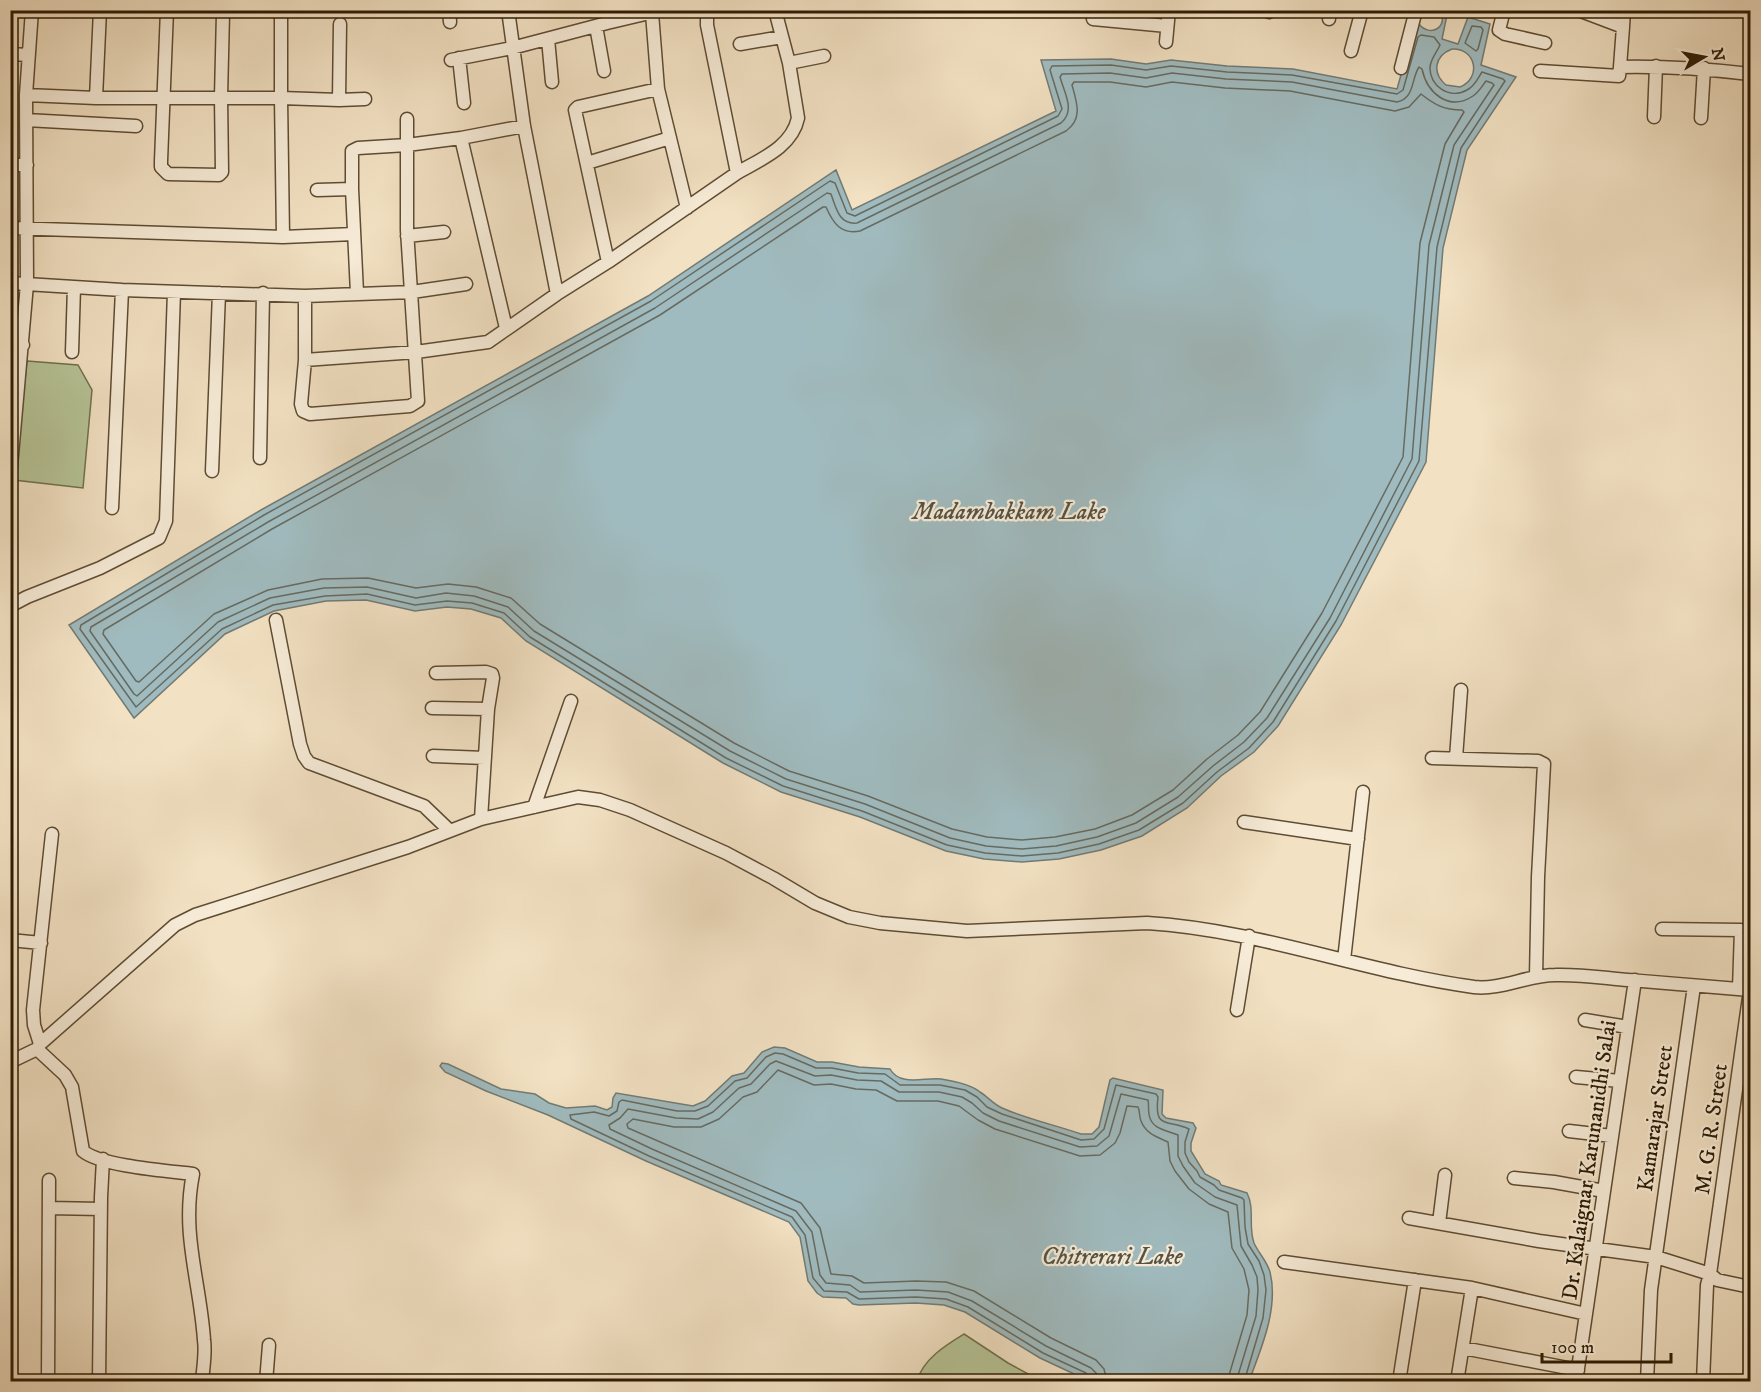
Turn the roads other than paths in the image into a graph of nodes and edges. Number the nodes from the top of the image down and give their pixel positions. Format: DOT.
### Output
graph roads {
  1 [pos="32,10"];
  2 [pos="100,10"];
  3 [pos="167,10"];
  4 [pos="507,10"];
  5 [pos="707,10"];
  6 [pos="775,10"];
  7 [pos="1169,10"];
  8 [pos="1362,10"];
  9 [pos="1416,10"];
  10 [pos="1504,10"];
  11 [pos="1578,10"];
  12 [pos="1624,10"];
  13 [pos="657,12"];
  14 [pos="223,13"];
  15 [pos="281,16"];
  16 [pos="1093,20"];
  17 [pos="340,24"];
  18 [pos="596,26"];
  19 [pos="1167,26"];
  20 [pos="1623,27"];
  21 [pos="782,37"];
  22 [pos="548,39"];
  23 [pos="1166,42"];
  24 [pos="1545,43"];
  25 [pos="740,44"];
  26 [pos="512,48"];
  27 [pos="1352,51"];
  28 [pos="10,54"];
  29 [pos="28,54"];
  30 [pos="824,56"];
  31 [pos="789,63"];
  32 [pos="1656,66"];
  33 [pos="1401,68"];
  34 [pos="1704,68"];
  35 [pos="604,71"];
  36 [pos="1540,71"];
  37 [pos="1750,74"];
  38 [pos="1619,77"];
  39 [pos="552,82"];
  40 [pos="658,89"];
  41 [pos="26,95"];
  42 [pos="163,97"];
  43 [pos="220,97"];
  44 [pos="96,98"];
  45 [pos="281,98"];
  46 [pos="364,99"];
  47 [pos="339,100"];
  48 [pos="464,103"];
  49 [pos="1654,117"];
  50 [pos="1701,118"];
  51 [pos="407,119"];
  52 [pos="26,120"];
  53 [pos="136,126"];
  54 [pos="524,126"];
  55 [pos="461,138"];
  56 [pos="670,138"];
  57 [pos="406,145"];
  58 [pos="587,163"];
  59 [pos="10,165"];
  60 [pos="27,165"];
  61 [pos="737,173"];
  62 [pos="352,189"];
  63 [pos="317,190"];
  64 [pos="687,208"];
  65 [pos="10,228"];
  66 [pos="27,228"];
  67 [pos="444,232"];
  68 [pos="354,234"];
  69 [pos="407,236"];
  70 [pos="283,237"];
  71 [pos="608,262"];
  72 [pos="10,283"];
  73 [pos="27,284"];
  74 [pos="466,284"];
  75 [pos="74,287"];
  76 [pos="122,290"];
  77 [pos="174,292"];
  78 [pos="412,292"];
  79 [pos="219,293"];
  80 [pos="263,293"];
  81 [pos="357,293"];
  82 [pos="557,294"];
  83 [pos="305,296"];
  84 [pos="506,328"];
  85 [pos="16,345"];
  86 [pos="72,352"];
  87 [pos="416,352"];
  88 [pos="305,360"];
  89 [pos="260,458"];
  90 [pos="212,471"];
  91 [pos="10,478"];
  92 [pos="112,507"];
  93 [pos="10,606"];
  94 [pos="276,620"];
  95 [pos="436,673"];
  96 [pos="1461,690"];
  97 [pos="571,701"];
  98 [pos="432,708"];
  99 [pos="488,709"];
  100 [pos="434,756"];
  101 [pos="485,758"];
  102 [pos="1432,758"];
  103 [pos="1456,758"];
  104 [pos="1363,792"];
  105 [pos="534,807"];
  106 [pos="482,819"];
  107 [pos="1244,822"];
  108 [pos="449,830"];
  109 [pos="52,834"];
  110 [pos="1358,839"];
  111 [pos="1662,929"];
  112 [pos="1746,929"];
  113 [pos="1249,936"];
  114 [pos="10,940"];
  115 [pos="41,943"];
  116 [pos="1344,960"];
  117 [pos="1536,977"];
  118 [pos="1635,980"];
  119 [pos="1694,986"];
  120 [pos="1746,990"];
  121 [pos="1237,1010"];
  122 [pos="1585,1020"];
  123 [pos="1628,1027"];
  124 [pos="39,1046"];
  125 [pos="1746,1060"];
  126 [pos="10,1062"];
  127 [pos="1575,1077"];
  128 [pos="1620,1081"];
  129 [pos="1569,1131"];
  130 [pos="1612,1136"];
  131 [pos="103,1159"];
  132 [pos="1445,1175"];
  133 [pos="1514,1178"];
  134 [pos="49,1180"];
  135 [pos="1604,1191"];
  136 [pos="49,1208"];
  137 [pos="101,1209"];
  138 [pos="1409,1218"];
  139 [pos="1439,1223"];
  140 [pos="1596,1248"];
  141 [pos="1656,1257"];
  142 [pos="1284,1262"];
  143 [pos="1710,1274"];
  144 [pos="1415,1280"];
  145 [pos="1750,1287"];
  146 [pos="1472,1288"];
  147 [pos="1586,1314"];
  148 [pos="270,1345"];
  149 [pos="1463,1348"];
  150 [pos="1577,1376"];
  151 [pos="48,1382"];
  152 [pos="99,1382"];
  153 [pos="202,1382"];
  154 [pos="266,1382"];
  155 [pos="1399,1382"];
  156 [pos="1457,1382"];
  157 [pos="1647,1382"];
  158 [pos="1703,1382"];
  1 -- 29 [label="street"];
  2 -- 44 [label="street"];
  3 -- 42 [label="street"];
  4 -- 26 [label="street"];
  5 -- 61 [label="street"];
  6 -- 21 [label="street"];
  7 -- 19 [label="street"];
  8 -- 27 [label="street"];
  9 -- 33 [label="street"];
  10 -- 24 [label="street"];
  11 -- 20 [label="street"];
  12 -- 20 [label="street"];
  13 -- 18 [label="street"];
  13 -- 40 [label="street"];
  14 -- 43 [label="street"];
  15 -- 45 [label="street"];
  16 -- 19 [label="street"];
  17 -- 47 [label="street"];
  18 -- 22 [label="street"];
  18 -- 35 [label="street"];
  19 -- 23 [label="street"];
  20 -- 38 [label="street"];
  21 -- 25 [label="street"];
  21 -- 31 [label="street"];
  22 -- 26 [label="street"];
  22 -- 39 [label="street"];
  26 -- 48 [label="street"];
  26 -- 54 [label="street"];
  28 -- 29 [label="street"];
  29 -- 41 [label="street"];
  30 -- 31 [label="street"];
  31 -- 61 [label="street"];
  32 -- 34 [label="street"];
  32 -- 38 [label="street"];
  32 -- 49 [label="street"];
  34 -- 37 [label="street"];
  34 -- 50 [label="street"];
  36 -- 38 [label="street"];
  40 -- 56 [label="street"];
  40 -- 58 [label="street"];
  41 -- 44 [label="street"];
  41 -- 52 [label="street"];
  42 -- 43 [label="street"];
  42 -- 43 [label="street"];
  42 -- 44 [label="street"];
  43 -- 45 [label="street"];
  45 -- 47 [label="street"];
  45 -- 70 [label="street"];
  46 -- 47 [label="street"];
  51 -- 57 [label="street"];
  52 -- 53 [label="street"];
  52 -- 60 [label="street"];
  54 -- 55 [label="street"];
  54 -- 82 [label="street"];
  55 -- 57 [label="street"];
  55 -- 84 [label="street"];
  56 -- 58 [label="street"];
  56 -- 64 [label="street"];
  57 -- 62 [label="street"];
  57 -- 69 [label="street"];
  58 -- 71 [label="street"];
  59 -- 60 [label="street"];
  60 -- 66 [label="street"];
  61 -- 64 [label="street"];
  62 -- 63 [label="street"];
  62 -- 68 [label="street"];
  64 -- 71 [label="street"];
  65 -- 66 [label="street"];
  66 -- 70 [label="street"];
  66 -- 73 [label="street"];
  67 -- 69 [label="street"];
  68 -- 70 [label="street"];
  68 -- 81 [label="street"];
  69 -- 78 [label="street"];
  71 -- 82 [label="street"];
  72 -- 73 [label="street"];
  73 -- 75 [label="street"];
  73 -- 85 [label="street"];
  74 -- 78 [label="street"];
  75 -- 76 [label="street"];
  75 -- 86 [label="street"];
  76 -- 77 [label="street"];
  76 -- 92 [label="street"];
  77 -- 79 [label="street"];
  77 -- 93 [label="street"];
  78 -- 81 [label="street"];
  78 -- 87 [label="street"];
  79 -- 80 [label="street"];
  79 -- 90 [label="street"];
  80 -- 83 [label="street"];
  80 -- 89 [label="street"];
  81 -- 83 [label="street"];
  82 -- 84 [label="street"];
  83 -- 88 [label="street"];
  84 -- 87 [label="street"];
  85 -- 91 [label="street"];
  87 -- 88 [label="street"];
  87 -- 88 [label="street"];
  94 -- 108 [label="street"];
  95 -- 99 [label="street"];
  96 -- 103 [label="street"];
  97 -- 105 [label="street"];
  98 -- 99 [label="street"];
  99 -- 101 [label="street"];
  100 -- 101 [label="street"];
  101 -- 106 [label="street"];
  102 -- 103 [label="street"];
  103 -- 117 [label="street"];
  104 -- 110 [label="street"];
  105 -- 106 [label="street"];
  105 -- 113 [label="street"];
  106 -- 108 [label="street"];
  107 -- 110 [label="street"];
  108 -- 124 [label="street"];
  109 -- 115 [label="street"];
  110 -- 116 [label="street"];
  111 -- 112 [label="street"];
  112 -- 120 [label="street, M. G. R. Street"];
  113 -- 116 [label="street"];
  113 -- 121 [label="street"];
  114 -- 115 [label="street"];
  115 -- 124 [label="street"];
  116 -- 117 [label="street"];
  117 -- 118 [label="street"];
  118 -- 119 [label="street"];
  118 -- 123 [label="street, Dr. Kalaignar Karunanidhi Salai"];
  119 -- 120 [label="street"];
  119 -- 141 [label="street, Kamarajar Street"];
  120 -- 125 [label="street, M. G. R. Street"];
  122 -- 123 [label="street"];
  123 -- 128 [label="street, Dr. Kalaignar Karunanidhi Salai"];
  124 -- 126 [label="street"];
  124 -- 131 [label="street"];
  125 -- 143 [label="street, M. G. R. Street"];
  127 -- 128 [label="street"];
  128 -- 130 [label="street, Dr. Kalaignar Karunanidhi Salai"];
  129 -- 130 [label="street"];
  130 -- 135 [label="street, Dr. Kalaignar Karunanidhi Salai"];
  131 -- 137 [label="street"];
  131 -- 153 [label="street"];
  132 -- 139 [label="street"];
  133 -- 135 [label="street"];
  134 -- 136 [label="street"];
  135 -- 140 [label="street, Dr. Kalaignar Karunanidhi Salai"];
  136 -- 137 [label="street"];
  136 -- 151 [label="street"];
  137 -- 152 [label="street"];
  138 -- 139 [label="street"];
  139 -- 140 [label="street"];
  140 -- 141 [label="street"];
  140 -- 147 [label="street, Dr. Kalaignar Karunanidhi Salai"];
  141 -- 143 [label="street"];
  141 -- 157 [label="street, Kamarajar Street"];
  142 -- 144 [label="street"];
  143 -- 145 [label="street"];
  143 -- 158 [label="street, M. G. R. Street"];
  144 -- 146 [label="street"];
  144 -- 155 [label="street"];
  146 -- 147 [label="street"];
  146 -- 149 [label="street"];
  147 -- 150 [label="street, Dr. Kalaignar Karunanidhi Salai"];
  148 -- 154 [label="street"];
  149 -- 150 [label="street"];
  149 -- 156 [label="street"];
}
